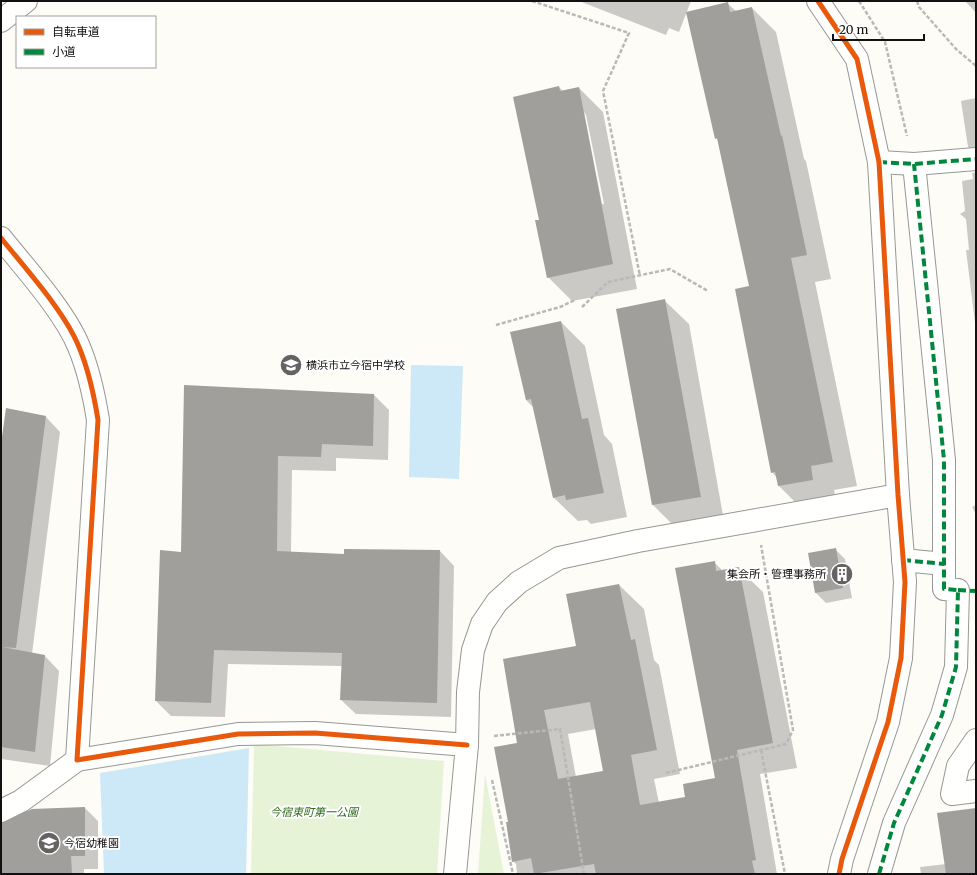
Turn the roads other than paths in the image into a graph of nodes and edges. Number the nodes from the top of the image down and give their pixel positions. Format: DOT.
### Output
graph roads {
  1 [pos="26,1"];
  2 [pos="818,1"];
  3 [pos="1,22"];
  4 [pos="976,158"];
  5 [pos="879,162"];
  6 [pos="914,164"];
  7 [pos="1,238"];
  8 [pos="898,495"];
  9 [pos="903,560"];
  10 [pos="944,564"];
  11 [pos="967,590"];
  12 [pos="976,740"];
  13 [pos="467,745"];
  14 [pos="77,760"];
  15 [pos="976,791"];
  16 [pos="1,811"];
  17 [pos="455,874"];
  18 [pos="839,874"];
  19 [pos="879,874"];
  1 -- 3 [label="street"];
  2 -- 5 [label="street"];
  4 -- 6 [label="street"];
  5 -- 6 [label="street"];
  5 -- 8 [label="street"];
  6 -- 10 [label="street"];
  7 -- 14 [label="street"];
  8 -- 9 [label="street"];
  8 -- 13 [label="street"];
  9 -- 10 [label="street"];
  9 -- 18 [label="street"];
  10 -- 11 [label="street"];
  11 -- 19 [label="street"];
  12 -- 15 [label="street"];
  13 -- 14 [label="street"];
  13 -- 17 [label="street"];
  14 -- 16 [label="street"];
}
